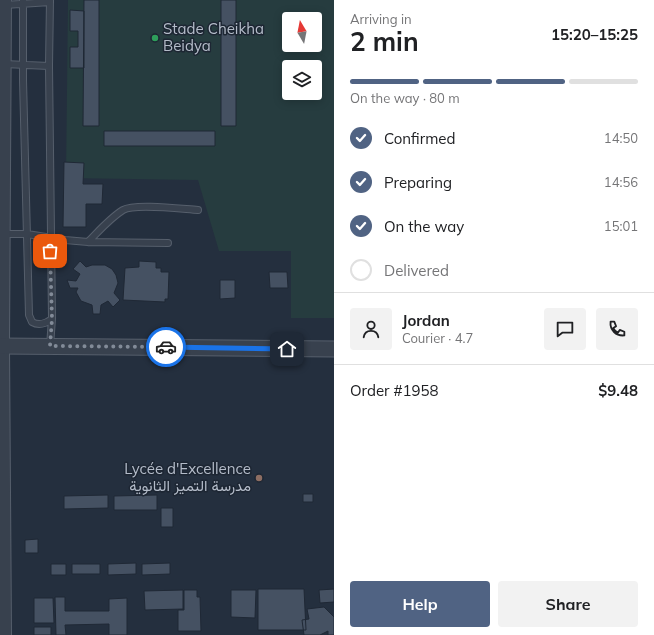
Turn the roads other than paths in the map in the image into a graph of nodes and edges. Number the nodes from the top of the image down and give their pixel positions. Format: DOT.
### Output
graph roads {
  1 [pos="50,1"];
  2 [pos="5,2"];
  3 [pos="23,2"];
  4 [pos="4,64"];
  5 [pos="23,65"];
  6 [pos="49,66"];
  7 [pos="198,210"];
  8 [pos="4,234"];
  9 [pos="27,234"];
  10 [pos="50,237"];
  11 [pos="88,242"];
  12 [pos="168,243"];
  13 [pos="52,319"];
  14 [pos="2,346"];
  15 [pos="50,346"];
  16 [pos="334,349"];
  17 [pos="5,635"];
  1 -- 3 [label="lane"];
  1 -- 6 [label="lane"];
  2 -- 3 [label="lane"];
  2 -- 4 [label="street"];
  3 -- 5 [label="lane"];
  4 -- 5 [label="lane"];
  4 -- 8 [label="street"];
  5 -- 6 [label="lane"];
  5 -- 9 [label="lane"];
  6 -- 10 [label="lane"];
  7 -- 11 [label="lane"];
  8 -- 9 [label="lane"];
  8 -- 14 [label="street"];
  9 -- 10 [label="lane"];
  9 -- 13 [label="lane"];
  10 -- 11 [label="lane"];
  10 -- 13 [label="lane"];
  11 -- 12 [label="lane"];
  13 -- 15 [label="lane"];
  14 -- 15 [label="street"];
  14 -- 17 [label="street"];
  15 -- 16 [label="street"];
}
